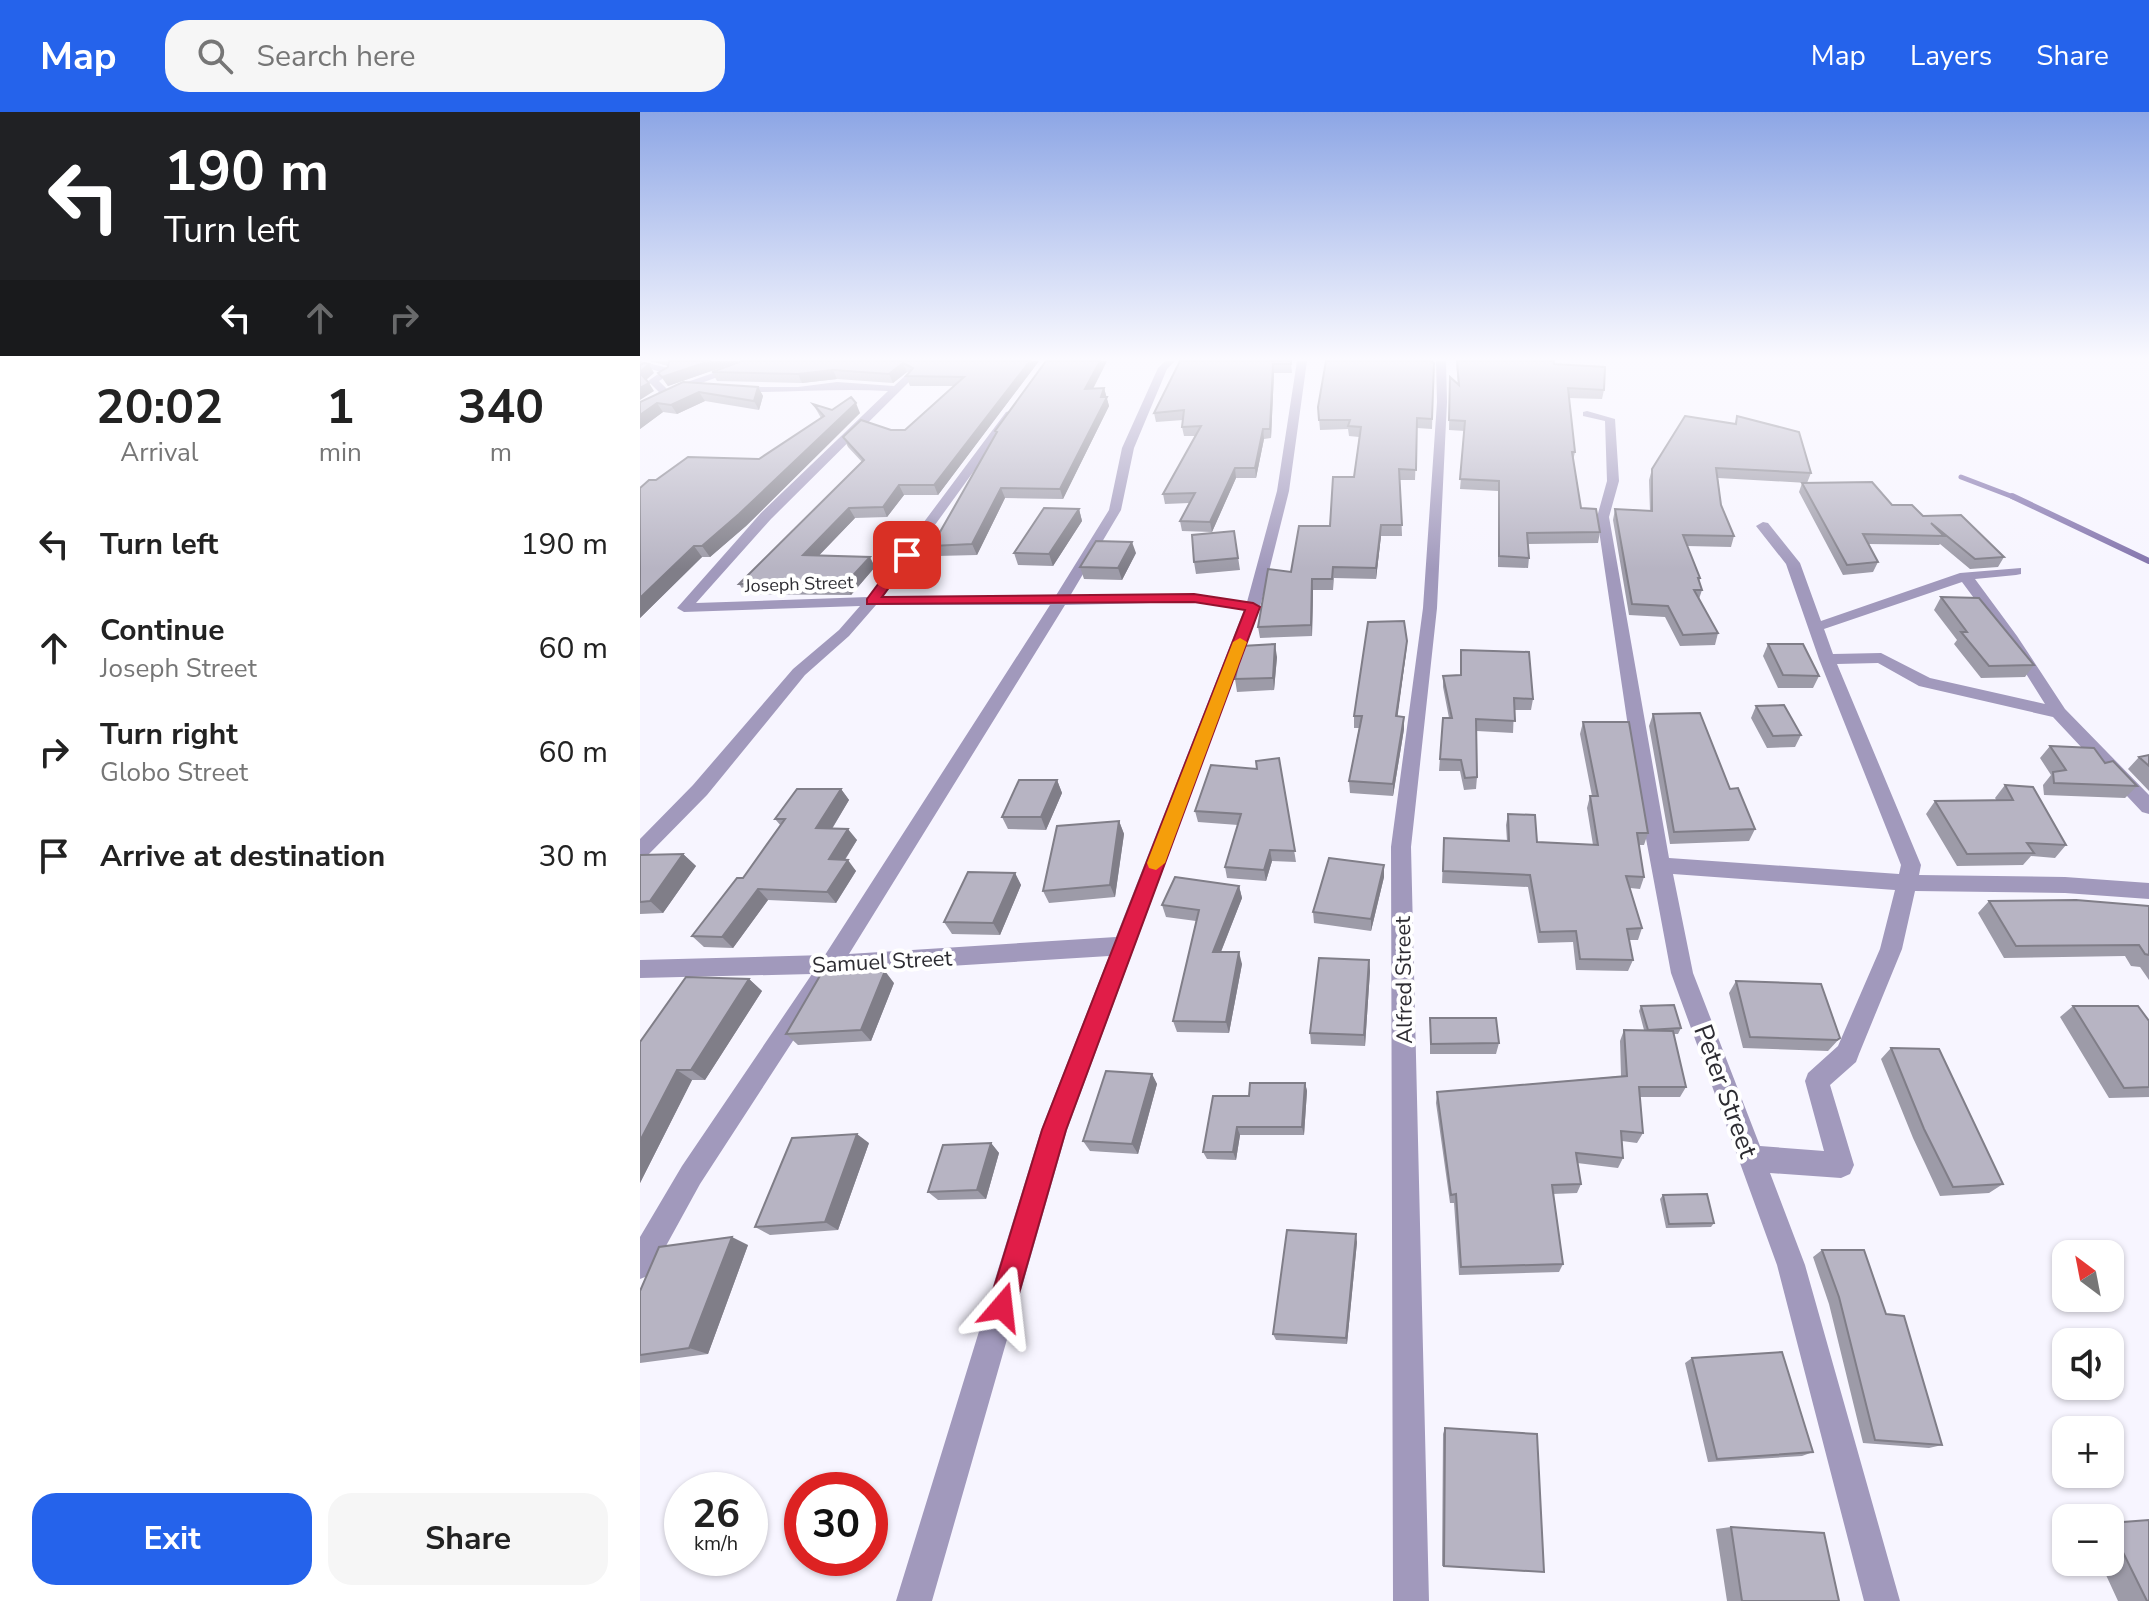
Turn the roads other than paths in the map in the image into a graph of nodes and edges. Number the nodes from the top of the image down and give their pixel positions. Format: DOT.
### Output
graph roads {
  1 [pos="854,430"];
  2 [pos="998,430"];
  3 [pos="1136,430"];
  4 [pos="1292,430"];
  5 [pos="1440,430"];
  6 [pos="1611,430"];
  7 [pos="1763,526"];
  8 [pos="2016,571"];
  9 [pos="1965,576"];
  10 [pos="872,601"];
  11 [pos="1060,601"];
  12 [pos="1253,607"];
  13 [pos="1816,627"];
  14 [pos="1827,659"];
  15 [pos="2059,713"];
  16 [pos="2149,807"];
  17 [pos="640,851"];
  18 [pos="1661,865"];
  19 [pos="1907,883"];
  20 [pos="2149,891"];
  21 [pos="1124,946"];
  22 [pos="831,964"];
  23 [pos="640,969"];
  24 [pos="1752,1159"];
  25 [pos="640,1265"];
  26 [pos="914,1601"];
  27 [pos="1411,1601"];
  28 [pos="1882,1601"];
  1 -- 10 [label="street, Joseph Street"];
  2 -- 10 [label="street"];
  3 -- 11 [label="street"];
  4 -- 12 [label="street"];
  5 -- 27 [label="street, Alfred Street"];
  6 -- 18 [label="street, Peter Street"];
  7 -- 13 [label="street"];
  8 -- 9 [label="street"];
  9 -- 13 [label="street"];
  9 -- 15 [label="street"];
  10 -- 11 [label="street, Joseph Street"];
  10 -- 17 [label="street"];
  11 -- 12 [label="street, Joseph Street"];
  11 -- 22 [label="street"];
  12 -- 21 [label="street"];
  13 -- 14 [label="street"];
  14 -- 15 [label="street"];
  14 -- 19 [label="street"];
  15 -- 16 [label="street"];
  18 -- 19 [label="street"];
  18 -- 24 [label="street, Peter Street"];
  19 -- 20 [label="street"];
  19 -- 24 [label="street"];
  21 -- 22 [label="street, Samuel Street"];
  21 -- 26 [label="street"];
  22 -- 23 [label="street, Samuel Street"];
  22 -- 25 [label="street"];
  24 -- 28 [label="street, Peter Street"];
}
